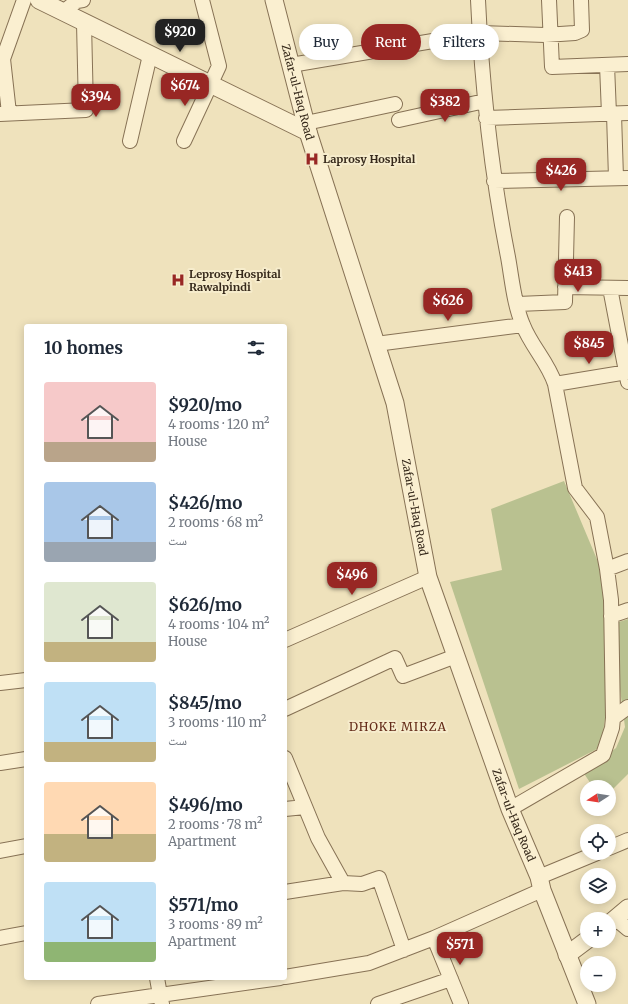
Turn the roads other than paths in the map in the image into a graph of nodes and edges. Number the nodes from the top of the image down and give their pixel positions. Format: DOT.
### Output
graph roads {
  1 [pos="24,0"];
  2 [pos="39,0"];
  3 [pos="83,0"];
  4 [pos="202,0"];
  5 [pos="274,0"];
  6 [pos="478,0"];
  7 [pos="549,0"];
  8 [pos="581,0"];
  9 [pos="59,7"];
  10 [pos="84,23"];
  11 [pos="480,24"];
  12 [pos="499,33"];
  13 [pos="551,35"];
  14 [pos="429,41"];
  15 [pos="150,55"];
  16 [pos="482,60"];
  17 [pos="628,64"];
  18 [pos="291,65"];
  19 [pos="607,65"];
  20 [pos="210,84"];
  21 [pos="485,101"];
  22 [pos="395,104"];
  23 [pos="4,113"];
  24 [pos="617,114"];
  25 [pos="486,118"];
  26 [pos="399,120"];
  27 [pos="307,127"];
  28 [pos="130,141"];
  29 [pos="184,141"];
  30 [pos="622,178"];
  31 [pos="494,181"];
  32 [pos="567,217"];
  33 [pos="565,287"];
  34 [pos="610,288"];
  35 [pos="628,288"];
  36 [pos="518,304"];
  37 [pos="523,325"];
  38 [pos="376,344"];
  39 [pos="627,376"];
  40 [pos="555,384"];
  41 [pos="628,561"];
  42 [pos="607,569"];
  43 [pos="428,577"];
  44 [pos="628,610"];
  45 [pos="611,616"];
  46 [pos="287,639"];
  47 [pos="456,656"];
  48 [pos="24,680"];
  49 [pos="0,682"];
  50 [pos="628,707"];
  51 [pos="287,708"];
  52 [pos="613,718"];
  53 [pos="24,759"];
  54 [pos="0,763"];
  55 [pos="287,763"];
  56 [pos="305,806"];
  57 [pos="287,809"];
  58 [pos="510,810"];
  59 [pos="628,840"];
  60 [pos="616,845"];
  61 [pos="24,846"];
  62 [pos="0,851"];
  63 [pos="584,860"];
  64 [pos="343,883"];
  65 [pos="541,883"];
  66 [pos="287,892"];
  67 [pos="24,934"];
  68 [pos="0,938"];
  69 [pos="434,938"];
  70 [pos="580,945"];
  71 [pos="404,950"];
  72 [pos="567,955"];
  73 [pos="287,977"];
  74 [pos="451,979"];
  75 [pos="157,980"];
  76 [pos="256,980"];
  77 [pos="213,983"];
  78 [pos="161,1000"];
  79 [pos="98,1004"];
  80 [pos="378,1004"];
  81 [pos="461,1004"];
  82 [pos="587,1004"];
  1 -- 23 [label="street"];
  2 -- 9 [label="street"];
  3 -- 9 [label="street"];
  4 -- 20 [label="street"];
  5 -- 18 [label="street, Zafar-ul-Haq Road"];
  6 -- 11 [label="street"];
  7 -- 13 [label="street"];
  8 -- 13 [label="street"];
  9 -- 10 [label="street"];
  10 -- 15 [label="street"];
  10 -- 23 [label="street"];
  12 -- 13 [label="street"];
  13 -- 19 [label="street"];
  14 -- 18 [label="street"];
  15 -- 20 [label="street"];
  15 -- 28 [label="street"];
  16 -- 21 [label="street"];
  17 -- 19 [label="street"];
  18 -- 27 [label="street, Zafar-ul-Haq Road"];
  19 -- 24 [label="street"];
  20 -- 27 [label="street"];
  20 -- 29 [label="street"];
  21 -- 25 [label="street"];
  21 -- 26 [label="street"];
  22 -- 27 [label="street"];
  24 -- 25 [label="street"];
  24 -- 30 [label="street"];
  25 -- 31 [label="street"];
  27 -- 38 [label="street, Zafar-ul-Haq Road"];
  30 -- 31 [label="street"];
  31 -- 36 [label="street"];
  32 -- 33 [label="street"];
  33 -- 34 [label="street"];
  33 -- 36 [label="street"];
  34 -- 35 [label="street"];
  34 -- 39 [label="street"];
  36 -- 37 [label="street"];
  37 -- 38 [label="street"];
  37 -- 40 [label="street"];
  38 -- 43 [label="street, Zafar-ul-Haq Road"];
  39 -- 40 [label="street"];
  40 -- 42 [label="street"];
  41 -- 42 [label="street"];
  42 -- 45 [label="street"];
  43 -- 46 [label="street"];
  43 -- 47 [label="street, Zafar-ul-Haq Road"];
  44 -- 45 [label="street"];
  45 -- 52 [label="street"];
  47 -- 51 [label="street"];
  47 -- 58 [label="street, Zafar-ul-Haq Road"];
  48 -- 49 [label="street"];
  50 -- 52 [label="street"];
  52 -- 58 [label="street"];
  53 -- 54 [label="street"];
  55 -- 56 [label="street"];
  56 -- 57 [label="street"];
  56 -- 64 [label="street"];
  58 -- 65 [label="street, Zafar-ul-Haq Road"];
  59 -- 60 [label="street"];
  61 -- 62 [label="street"];
  63 -- 65 [label="street"];
  64 -- 66 [label="street"];
  64 -- 71 [label="street"];
  65 -- 69 [label="street"];
  65 -- 72 [label="street, Zafar-ul-Haq Road"];
  67 -- 68 [label="street"];
  69 -- 71 [label="street"];
  69 -- 74 [label="street"];
  70 -- 72 [label="street"];
  71 -- 73 [label="street"];
  72 -- 82 [label="street, Zafar-ul-Haq Road"];
  74 -- 80 [label="street"];
  74 -- 81 [label="street"];
  75 -- 78 [label="street"];
  76 -- 77 [label="street"];
  77 -- 78 [label="street"];
  78 -- 79 [label="street"];
}
